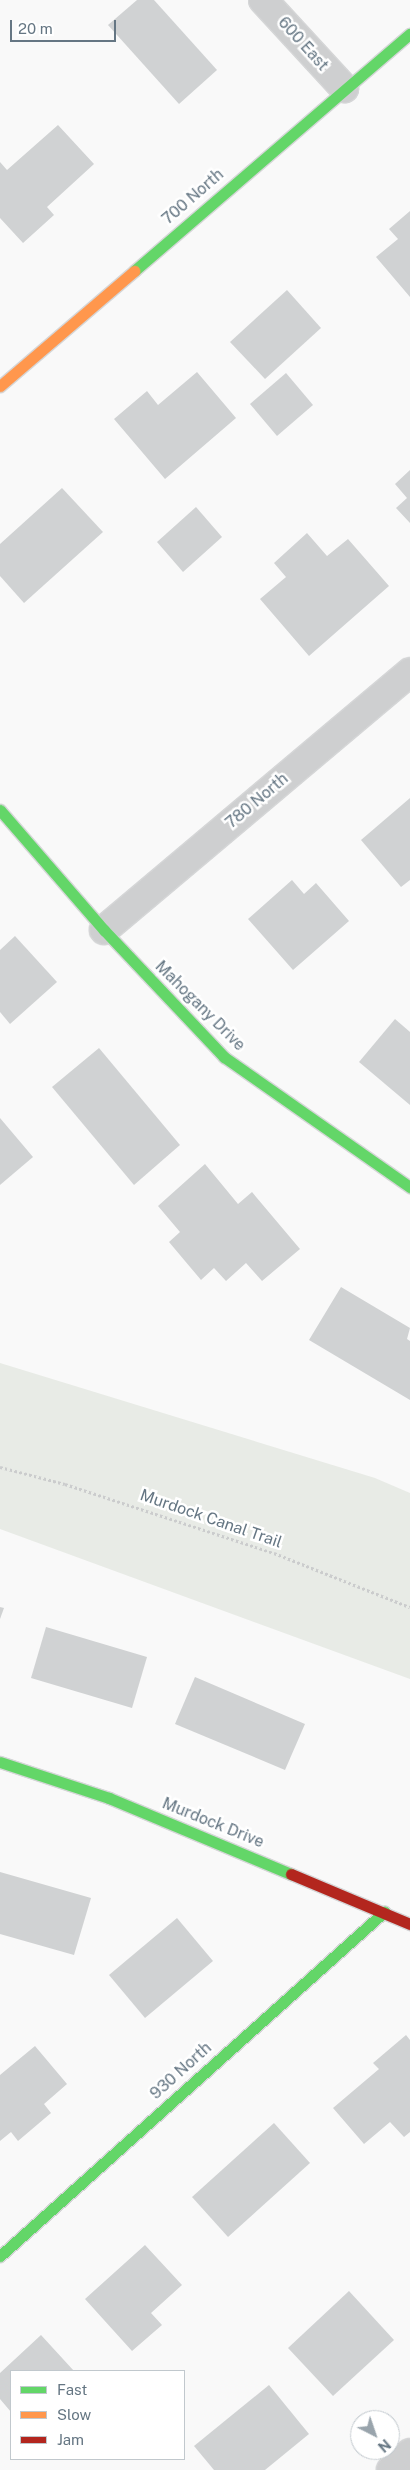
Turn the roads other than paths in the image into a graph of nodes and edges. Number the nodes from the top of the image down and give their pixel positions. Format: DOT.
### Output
graph roads {
  1 [pos="263,0"];
  2 [pos="410,34"];
  3 [pos="344,88"];
  4 [pos="0,386"];
  5 [pos="410,672"];
  6 [pos="0,810"];
  7 [pos="104,930"];
  8 [pos="410,1187"];
  9 [pos="0,1762"];
  10 [pos="384,1912"];
  11 [pos="410,1924"];
  12 [pos="0,2256"];
  13 [pos="410,2453"];
  14 [pos="391,2470"];
  1 -- 3 [label="street, 600 East"];
  2 -- 3 [label="street, 700 North"];
  3 -- 4 [label="street, 700 North"];
  5 -- 7 [label="street, 780 North"];
  6 -- 7 [label="street, Mahogany Drive"];
  7 -- 8 [label="street, Mahogany Drive"];
  9 -- 10 [label="street, Murdock Drive"];
  10 -- 11 [label="street, Murdock Drive"];
  10 -- 12 [label="street, 930 North"];
  13 -- 14 [label="street"];
}
